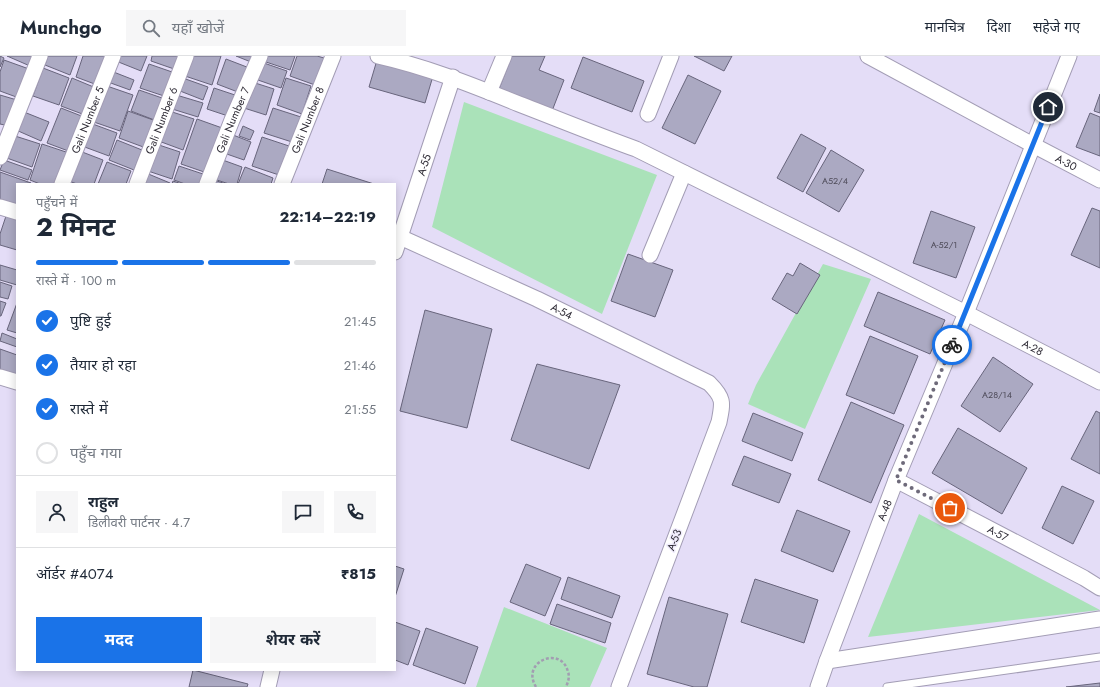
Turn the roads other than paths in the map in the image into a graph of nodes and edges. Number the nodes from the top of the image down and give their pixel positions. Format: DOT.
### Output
graph roads {
  1 [pos="40,56"];
  2 [pos="113,56"];
  3 [pos="186,56"];
  4 [pos="260,56"];
  5 [pos="333,56"];
  6 [pos="378,56"];
  7 [pos="504,56"];
  8 [pos="671,56"];
  9 [pos="1069,56"];
  10 [pos="872,57"];
  11 [pos="410,59"];
  12 [pos="453,77"];
  13 [pos="489,92"];
  14 [pos="648,114"];
  15 [pos="1033,145"];
  16 [pos="0,156"];
  17 [pos="684,173"];
  18 [pos="1100,180"];
  19 [pos="62,183"];
  20 [pos="137,183"];
  21 [pos="207,183"];
  22 [pos="282,183"];
  23 [pos="0,208"];
  24 [pos="16,212"];
  25 [pos="400,237"];
  26 [pos="396,249"];
  27 [pos="650,255"];
  28 [pos="966,313"];
  29 [pos="0,377"];
  30 [pos="16,382"];
  31 [pos="1100,382"];
  32 [pos="719,393"];
  33 [pos="896,480"];
  34 [pos="1100,588"];
  35 [pos="1100,620"];
  36 [pos="1100,656"];
  37 [pos="827,661"];
  38 [pos="272,671"];
  39 [pos="268,687"];
  40 [pos="619,687"];
  41 [pos="818,687"];
  42 [pos="887,687"];
  1 -- 16 [label="street"];
  2 -- 19 [label="street, Gali Number 5"];
  3 -- 20 [label="street, Gali Number 6"];
  4 -- 21 [label="street, Gali Number 7"];
  5 -- 22 [label="street, Gali Number 8"];
  6 -- 11 [label="street, A-28"];
  7 -- 13 [label="street"];
  8 -- 14 [label="street"];
  9 -- 15 [label="street"];
  10 -- 15 [label="street, A-30"];
  11 -- 12 [label="street, A-28"];
  12 -- 13 [label="street, A-28"];
  12 -- 25 [label="street, A-55"];
  13 -- 17 [label="street, A-28"];
  15 -- 18 [label="street, A-30"];
  15 -- 28 [label="street, A-48"];
  17 -- 27 [label="street"];
  17 -- 28 [label="street, A-28"];
  23 -- 24 [label="street"];
  25 -- 26 [label="street, A-55"];
  25 -- 32 [label="street, A-54"];
  28 -- 31 [label="street, A-28"];
  28 -- 33 [label="street, A-48"];
  29 -- 30 [label="street"];
  32 -- 40 [label="street, A-53"];
  33 -- 34 [label="street, A-57"];
  33 -- 37 [label="street, A-48"];
  35 -- 37 [label="street"];
  36 -- 42 [label="lane"];
  37 -- 41 [label="street, A-48"];
  38 -- 39 [label="street"];
}
